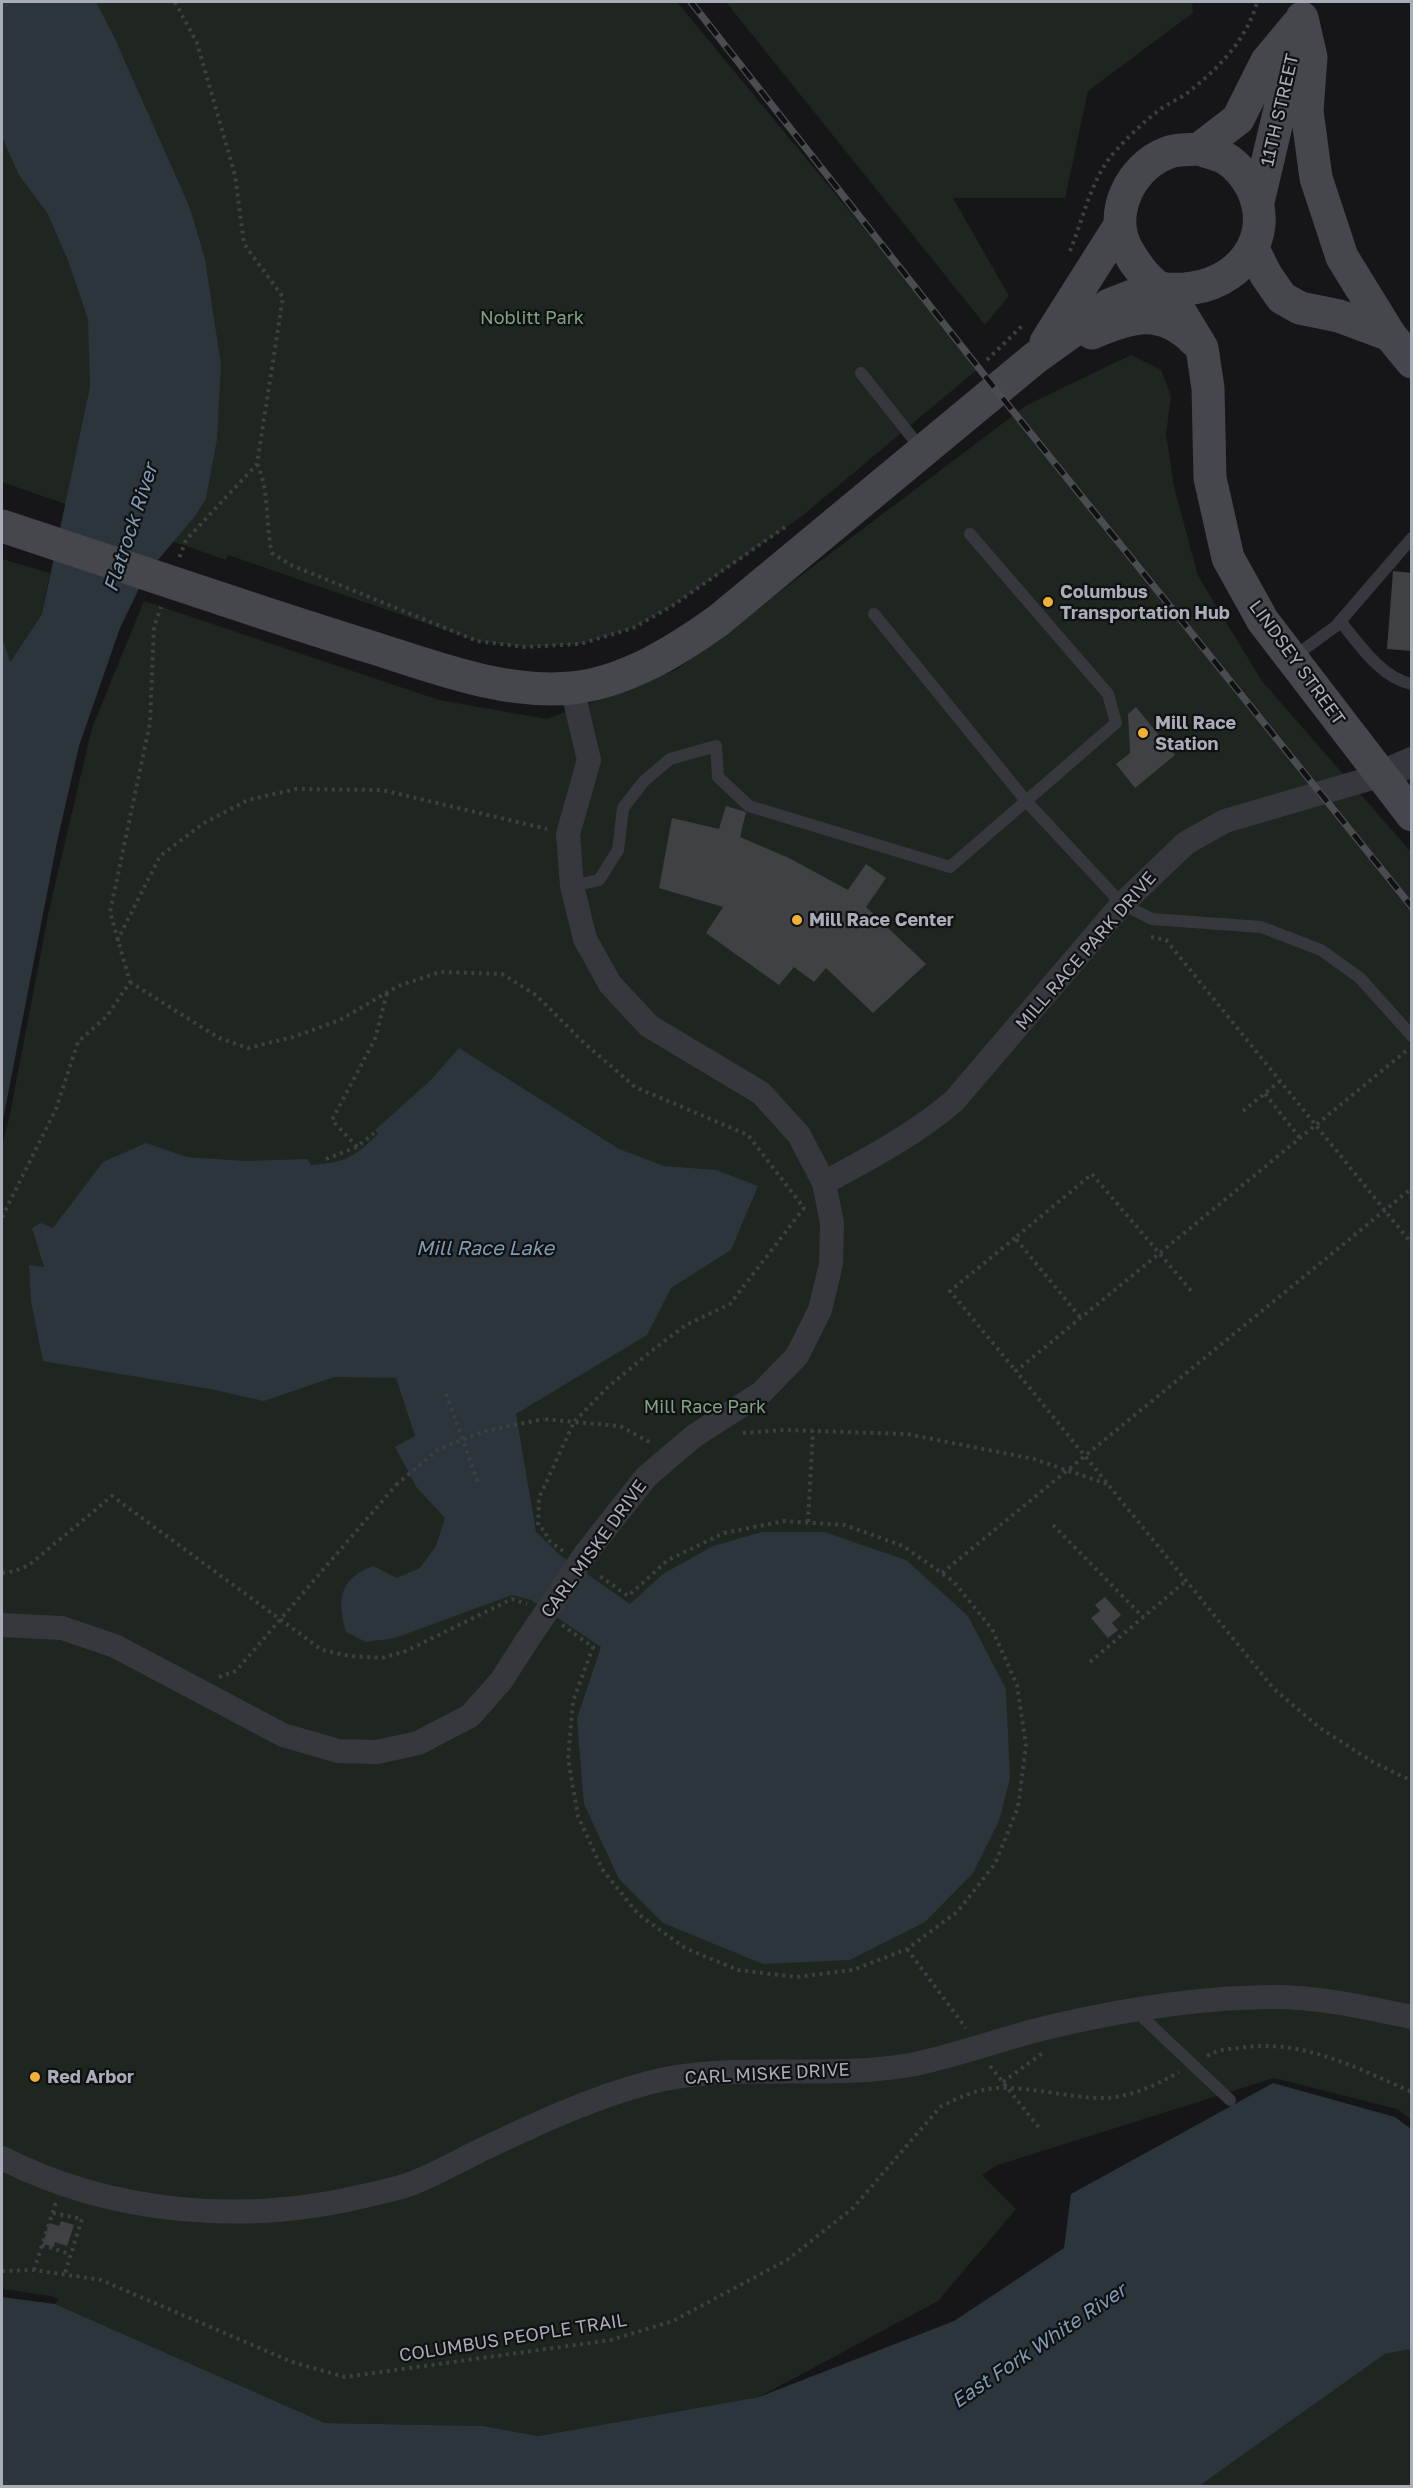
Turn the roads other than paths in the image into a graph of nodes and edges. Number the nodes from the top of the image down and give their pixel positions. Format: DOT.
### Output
graph roads {
  1 [pos="1304,10"];
  2 [pos="1199,149"];
  3 [pos="1258,202"];
  4 [pos="1120,225"];
  5 [pos="1253,249"];
  6 [pos="1162,288"];
  7 [pos="1390,335"];
  8 [pos="1202,348"];
  9 [pos="1035,358"];
  10 [pos="1412,363"];
  11 [pos="861,373"];
  12 [pos="923,451"];
  13 [pos="2,526"];
  14 [pos="970,534"];
  15 [pos="1412,538"];
  16 [pos="874,614"];
  17 [pos="1340,621"];
  18 [pos="1291,659"];
  19 [pos="1412,684"];
  20 [pos="572,688"];
  21 [pos="1412,762"];
  22 [pos="1379,776"];
  23 [pos="1027,802"];
  24 [pos="1412,815"];
  25 [pos="572,886"];
  26 [pos="1122,904"];
  27 [pos="1412,1036"];
  28 [pos="824,1183"];
  29 [pos="2,1625"];
  30 [pos="1136,2011"];
  31 [pos="1412,2017"];
  32 [pos="1230,2100"];
  33 [pos="2,2158"];
  1 -- 2 [label="main road, 11TH STREET"];
  1 -- 3 [label="main road, 11TH STREET"];
  1 -- 7 [label="main road"];
  2 -- 3 [label="main road"];
  2 -- 4 [label="main road"];
  3 -- 5 [label="main road"];
  4 -- 6 [label="main road"];
  4 -- 9 [label="main road"];
  5 -- 6 [label="main road"];
  5 -- 7 [label="main road"];
  6 -- 8 [label="main road, LINDSEY STREET"];
  6 -- 9 [label="main road"];
  7 -- 10 [label="main road"];
  8 -- 9 [label="main road"];
  8 -- 18 [label="main road, LINDSEY STREET"];
  9 -- 12 [label="main road"];
  11 -- 12 [label="lane"];
  12 -- 20 [label="main road"];
  13 -- 20 [label="main road, bridge"];
  14 -- 23 [label="lane"];
  15 -- 17 [label="lane"];
  16 -- 23 [label="lane"];
  17 -- 18 [label="lane"];
  17 -- 19 [label="lane"];
  18 -- 22 [label="main road, LINDSEY STREET"];
  20 -- 25 [label="street, CARL MISKE DRIVE"];
  21 -- 22 [label="street"];
  22 -- 24 [label="main road, LINDSEY STREET"];
  22 -- 26 [label="street, MILL RACE PARK DRIVE"];
  23 -- 25 [label="lane"];
  23 -- 26 [label="lane"];
  25 -- 28 [label="street, CARL MISKE DRIVE"];
  26 -- 27 [label="lane"];
  26 -- 28 [label="street, MILL RACE PARK DRIVE"];
  28 -- 29 [label="street, CARL MISKE DRIVE, bridge"];
  30 -- 31 [label="street, CARL MISKE DRIVE"];
  30 -- 32 [label="lane"];
  30 -- 33 [label="street, CARL MISKE DRIVE"];
}
